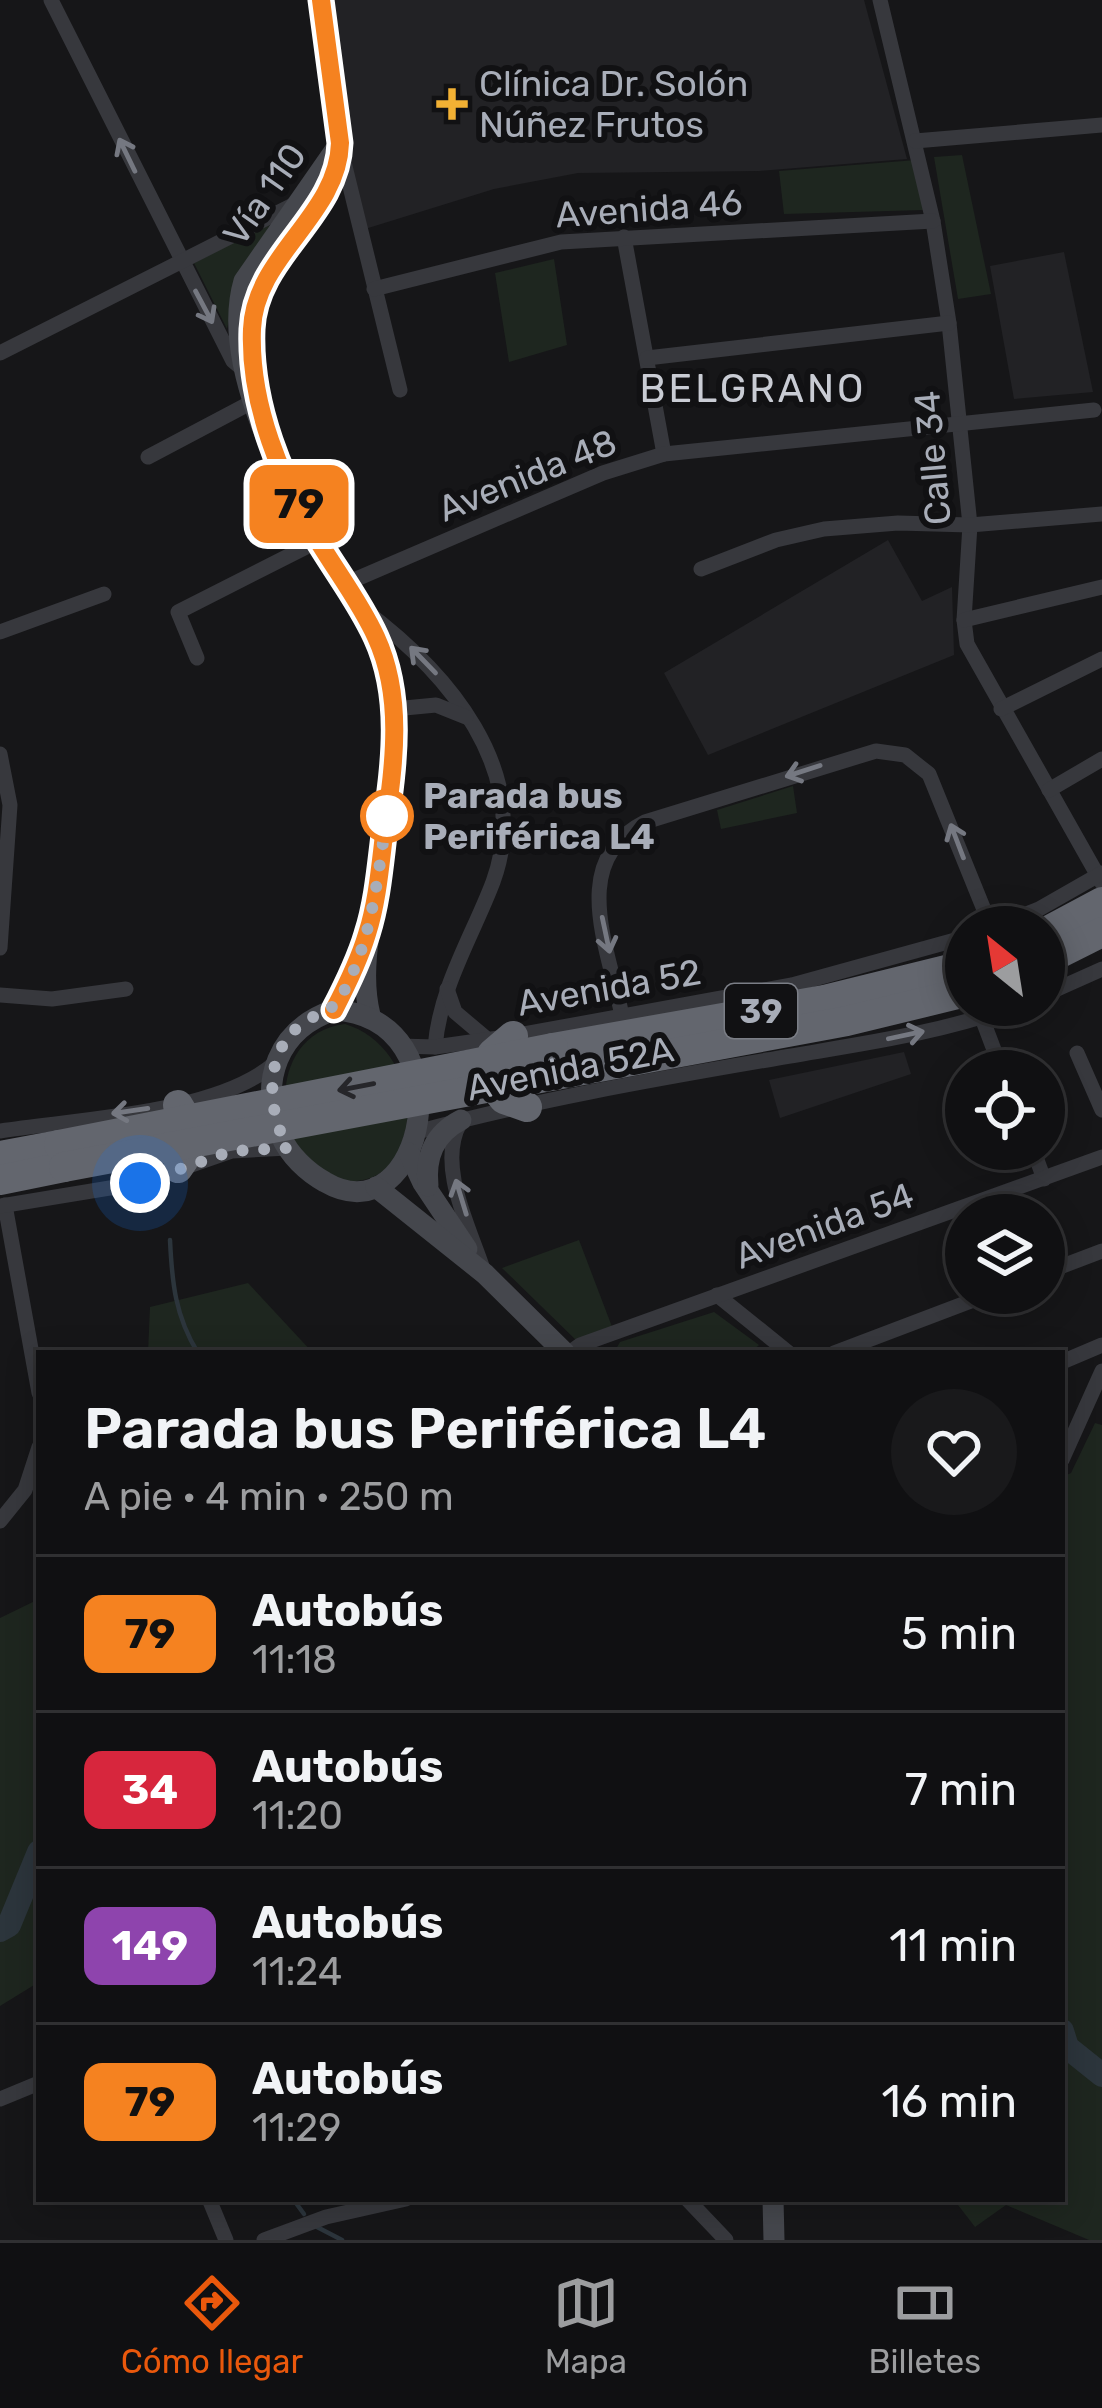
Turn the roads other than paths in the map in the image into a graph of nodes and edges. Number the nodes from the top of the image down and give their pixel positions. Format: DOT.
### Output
graph roads {
  1 [pos="51,0"];
  2 [pos="321,0"];
  3 [pos="880,0"];
  4 [pos="1102,124"];
  5 [pos="915,141"];
  6 [pos="340,143"];
  7 [pos="300,201"];
  8 [pos="933,221"];
  9 [pos="624,238"];
  10 [pos="179,260"];
  11 [pos="374,289"];
  12 [pos="950,322"];
  13 [pos="0,353"];
  14 [pos="647,358"];
  15 [pos="245,370"];
  16 [pos="400,390"];
  17 [pos="1094,410"];
  18 [pos="258,412"];
  19 [pos="961,424"];
  20 [pos="664,454"];
  21 [pos="148,457"];
  22 [pos="1102,514"];
  23 [pos="970,525"];
  24 [pos="318,541"];
  25 [pos="701,569"];
  26 [pos="346,584"];
  27 [pos="1102,586"];
  28 [pos="104,594"];
  29 [pos="362,608"];
  30 [pos="964,620"];
  31 [pos="0,632"];
  32 [pos="197,658"];
  33 [pos="1102,658"];
  34 [pos="394,709"];
  35 [pos="1001,709"];
  36 [pos="474,722"];
  37 [pos="0,759"];
  38 [pos="1102,759"];
  39 [pos="1048,790"];
  40 [pos="1101,883"];
  41 [pos="984,906"];
  42 [pos="1046,906"];
  43 [pos="1065,915"];
  44 [pos="369,930"];
  45 [pos="1102,932"];
  46 [pos="945,943"];
  47 [pos="0,948"];
  48 [pos="1065,950"];
  49 [pos="1102,968"];
  50 [pos="792,985"];
  51 [pos="1065,985"];
  52 [pos="447,986"];
  53 [pos="945,986"];
  54 [pos="945,988"];
  55 [pos="126,989"];
  56 [pos="0,995"];
  57 [pos="945,997"];
  58 [pos="934,1002"];
  59 [pos="945,1003"];
  60 [pos="334,1010"];
  61 [pos="370,1016"];
  62 [pos="622,1016"];
  63 [pos="500,1038"];
  64 [pos="400,1046"];
  65 [pos="435,1047"];
  66 [pos="1077,1053"];
  67 [pos="768,1059"];
  68 [pos="277,1060"];
  69 [pos="554,1062"];
  70 [pos="178,1105"];
  71 [pos="527,1107"];
  72 [pos="1102,1110"];
  73 [pos="461,1120"];
  74 [pos="0,1131"];
  75 [pos="413,1143"];
  76 [pos="288,1148"];
  77 [pos="0,1156"];
  78 [pos="62,1156"];
  79 [pos="1102,1157"];
  80 [pos="178,1168"];
  81 [pos="1041,1170"];
  82 [pos="1044,1179"];
  83 [pos="376,1187"];
  84 [pos="2,1197"];
  85 [pos="436,1203"];
  86 [pos="1102,1251"];
  87 [pos="1065,1265"];
  88 [pos="485,1274"];
  89 [pos="717,1295"];
  90 [pos="945,1311"];
  91 [pos="1102,1345"];
  92 [pos="564,1350"];
  93 [pos="572,1350"];
  94 [pos="785,1350"];
  95 [pos="842,1350"];
  96 [pos="1065,1361"];
  97 [pos="1102,1371"];
  98 [pos="36,1377"];
  99 [pos="1065,1453"];
  100 [pos="36,1456"];
  101 [pos="4,1518"];
  102 [pos="36,2084"];
  103 [pos="0,2099"];
  104 [pos="210,2202"];
  105 [pos="393,2202"];
  106 [pos="689,2202"];
  107 [pos="772,2207"];
  108 [pos="719,2238"];
  109 [pos="226,2240"];
  110 [pos="264,2240"];
  111 [pos="755,2240"];
  112 [pos="774,2240"];
  10 -- 1 [label="street, one-way"];
  2 -- 6 [label="main road, Vía 110"];
  3 -- 5 [label="street, Calle 34"];
  4 -- 5 [label="street"];
  5 -- 8 [label="street, Calle 34"];
  6 -- 7 [label="main road, Vía 110"];
  6 -- 11 [label="street"];
  6 -- 18 [label="main road, Vía 110"];
  7 -- 10 [label="street"];
  7 -- 15 [label="main road, Vía 110"];
  8 -- 9 [label="street, Avenida 46"];
  8 -- 12 [label="street, Calle 34"];
  9 -- 11 [label="street, Avenida 46"];
  9 -- 14 [label="street"];
  10 -- 13 [label="street"];
  10 -- 15 [label="street, one-way"];
  11 -- 16 [label="street"];
  12 -- 14 [label="street"];
  12 -- 19 [label="street, Calle 34"];
  14 -- 20 [label="street"];
  15 -- 18 [label="main road, Vía 110"];
  17 -- 19 [label="street, Avenida 48"];
  18 -- 21 [label="street"];
  18 -- 24 [label="main road, Vía 110"];
  19 -- 20 [label="street, Avenida 48"];
  19 -- 23 [label="street, Calle 34"];
  20 -- 26 [label="street, Avenida 48"];
  22 -- 23 [label="street"];
  23 -- 25 [label="street"];
  23 -- 30 [label="street, Calle 34"];
  24 -- 26 [label="main road, Vía 110"];
  24 -- 32 [label="street"];
  26 -- 29 [label="main road, Vía 110"];
  27 -- 30 [label="street"];
  28 -- 31 [label="street"];
  29 -- 34 [label="main road, Vía 110"];
  36 -- 29 [label="street, one-way"];
  30 -- 35 [label="street, Calle 34"];
  33 -- 35 [label="street"];
  34 -- 36 [label="street"];
  34 -- 44 [label="main road, Vía 110"];
  35 -- 39 [label="street, Calle 34"];
  36 -- 52 [label="street"];
  37 -- 47 [label="street"];
  38 -- 39 [label="street"];
  39 -- 40 [label="street, Calle 34"];
  40 -- 42 [label="street"];
  40 -- 43 [label="highway"];
  41 -- 62 [label="street, one-way"];
  44 -- 60 [label="main road, Vía 110"];
  44 -- 61 [label="main road, Vía 110"];
  45 -- 48 [label="highway"];
  46 -- 50 [label="street, Avenida 52"];
  49 -- 51 [label="street"];
  50 -- 53 [label="highway"];
  50 -- 62 [label="street, Avenida 52"];
  52 -- 63 [label="street"];
  52 -- 65 [label="street"];
  54 -- 69 [label="highway, 39"];
  55 -- 56 [label="street"];
  57 -- 58 [label="highway, 39"];
  58 -- 67 [label="highway"];
  58 -- 69 [label="highway, 39"];
  67 -- 59 [label="street, Avenida 52A, one-way"];
  60 -- 61 [label="main road"];
  60 -- 68 [label="main road"];
  61 -- 64 [label="main road"];
  62 -- 63 [label="street, Avenida 52"];
  63 -- 65 [label="street, Avenida 52"];
  63 -- 71 [label="highway"];
  64 -- 65 [label="street, Avenida 52"];
  64 -- 75 [label="main road"];
  66 -- 72 [label="street"];
  67 -- 71 [label="street, Avenida 52A"];
  68 -- 70 [label="street"];
  68 -- 76 [label="main road"];
  69 -- 78 [label="highway, 39, bridge"];
  70 -- 74 [label="street, one-way"];
  70 -- 80 [label="highway"];
  71 -- 73 [label="street, Avenida 52A"];
  73 -- 75 [label="street, Avenida 52A"];
  73 -- 85 [label="main road"];
  88 -- 73 [label="street, one-way"];
  75 -- 83 [label="main road"];
  75 -- 85 [label="main road"];
  76 -- 80 [label="street"];
  76 -- 83 [label="main road"];
  77 -- 78 [label="highway, 39"];
  78 -- 84 [label="highway, 39"];
  79 -- 82 [label="street, Avenida 54"];
  80 -- 84 [label="street"];
  81 -- 82 [label="street"];
  82 -- 89 [label="street, Avenida 54"];
  83 -- 88 [label="main road"];
  84 -- 98 [label="street"];
  85 -- 88 [label="main road"];
  86 -- 87 [label="street"];
  88 -- 92 [label="main road"];
  89 -- 93 [label="street, Avenida 54"];
  89 -- 94 [label="street"];
  90 -- 95 [label="street"];
  91 -- 96 [label="street"];
  97 -- 99 [label="street"];
  100 -- 101 [label="street"];
  102 -- 103 [label="street"];
  104 -- 109 [label="street"];
  105 -- 110 [label="street"];
  106 -- 108 [label="street"];
  107 -- 111 [label="main road"];
  107 -- 112 [label="main road"];
}
